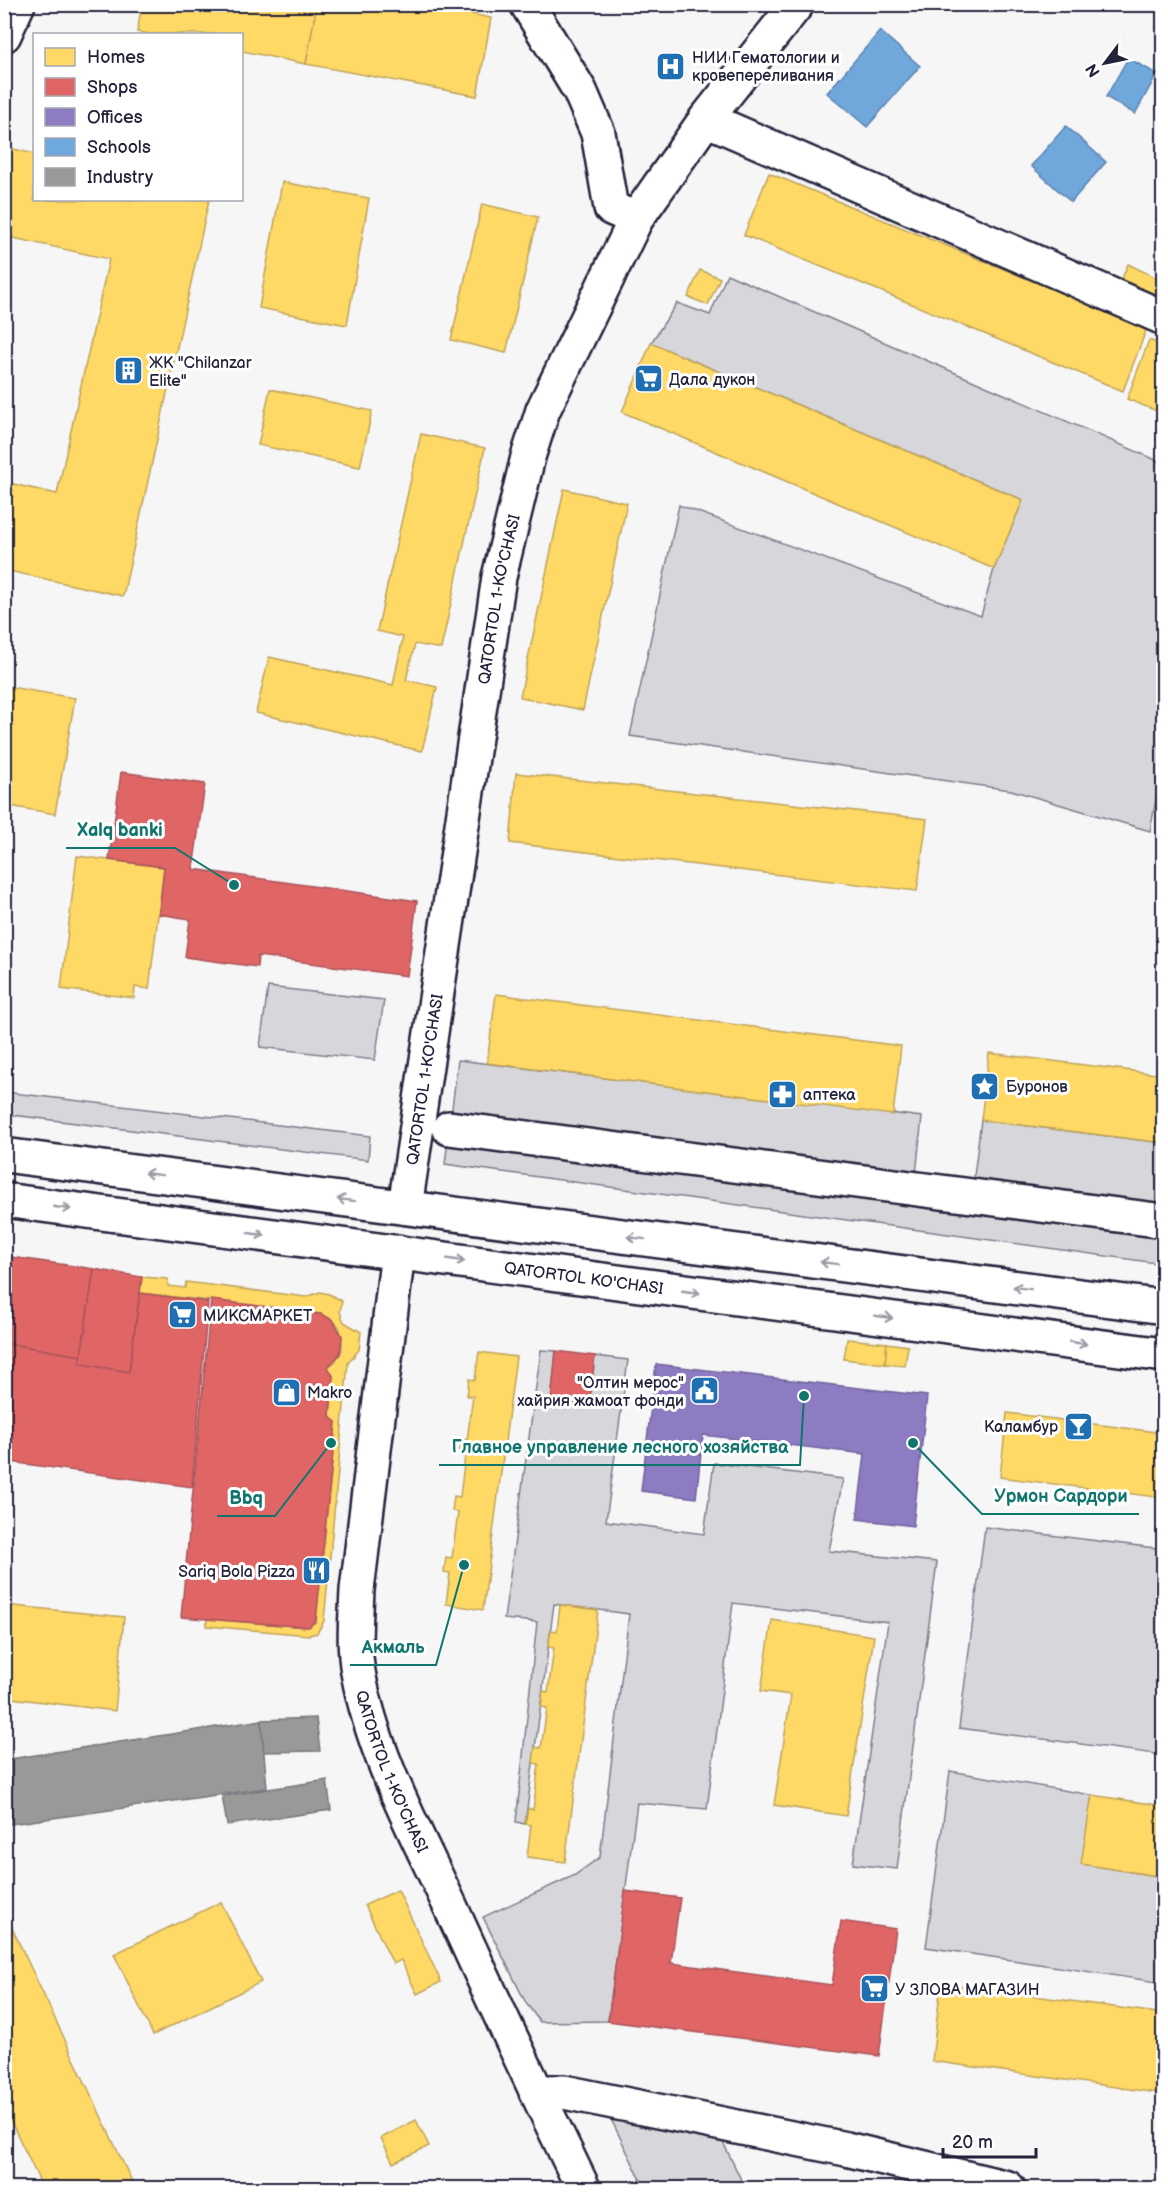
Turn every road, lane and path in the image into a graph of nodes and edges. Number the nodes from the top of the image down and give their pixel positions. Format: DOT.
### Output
graph roads {
  1 [pos="18,4"];
  2 [pos="527,4"];
  3 [pos="797,4"];
  4 [pos="4,35"];
  5 [pos="706,119"];
  6 [pos="636,219"];
  7 [pos="1164,318"];
  8 [pos="449,1128"];
  9 [pos="4,1155"];
  10 [pos="4,1200"];
  11 [pos="405,1207"];
  12 [pos="1164,1221"];
  13 [pos="398,1252"];
  14 [pos="1164,1307"];
  15 [pos="1164,1355"];
  16 [pos="536,2092"];
  17 [pos="584,2188"];
  18 [pos="1008,2188"];
  1 -- 4 [label="street"];
  2 -- 6 [label="street"];
  3 -- 5 [label="street, QATORTOL 1-KO'CHASI"];
  5 -- 6 [label="street, QATORTOL 1-KO'CHASI"];
  5 -- 7 [label="street"];
  6 -- 11 [label="street, QATORTOL 1-KO'CHASI"];
  8 -- 12 [label="street"];
  11 -- 9 [label="street, one-way"];
  10 -- 13 [label="street, QATORTOL KO'CHASI, one-way"];
  11 -- 13 [label="street, QATORTOL 1-KO'CHASI"];
  14 -- 11 [label="street, one-way"];
  13 -- 15 [label="street, QATORTOL KO'CHASI, one-way"];
  13 -- 16 [label="street, QATORTOL 1-KO'CHASI"];
  16 -- 17 [label="street, QATORTOL 1-KO'CHASI"];
  16 -- 18 [label="street"];
}
